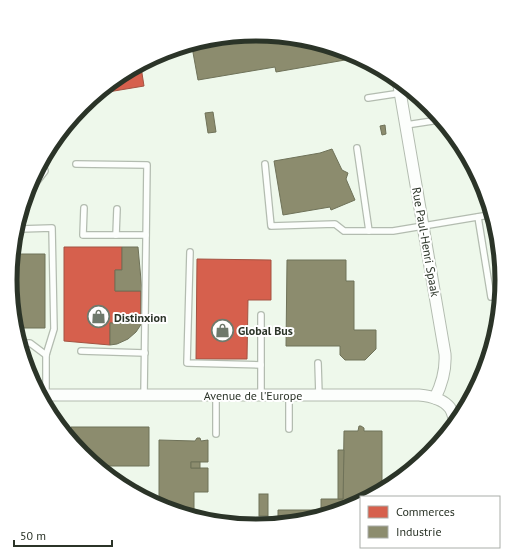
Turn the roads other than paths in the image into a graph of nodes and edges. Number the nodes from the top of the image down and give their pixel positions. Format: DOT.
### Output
graph roads {
  1 [pos="400,90"];
  2 [pos="368,98"];
  3 [pos="435,121"];
  4 [pos="406,125"];
  5 [pos="358,148"];
  6 [pos="76,164"];
  7 [pos="265,164"];
  8 [pos="84,208"];
  9 [pos="117,209"];
  10 [pos="486,216"];
  11 [pos="478,217"];
  12 [pos="423,226"];
  13 [pos="23,229"];
  14 [pos="369,231"];
  15 [pos="116,235"];
  16 [pos="146,235"];
  17 [pos="190,252"];
  18 [pos="494,296"];
  19 [pos="261,316"];
  20 [pos="25,343"];
  21 [pos="81,351"];
  22 [pos="145,353"];
  23 [pos="46,355"];
  24 [pos="318,363"];
  25 [pos="261,365"];
  26 [pos="44,390"];
  27 [pos="47,395"];
  28 [pos="144,395"];
  29 [pos="216,395"];
  30 [pos="261,395"];
  31 [pos="289,395"];
  32 [pos="319,395"];
  33 [pos="435,398"];
  34 [pos="453,416"];
  35 [pos="289,429"];
  36 [pos="216,434"];
  1 -- 2 [label="lane"];
  1 -- 4 [label="street, Rue Paul-Henri Spaak"];
  3 -- 4 [label="lane"];
  4 -- 12 [label="street, Rue Paul-Henri Spaak"];
  5 -- 14 [label="lane"];
  6 -- 16 [label="lane"];
  7 -- 14 [label="lane"];
  8 -- 15 [label="lane"];
  9 -- 15 [label="lane"];
  10 -- 11 [label="lane"];
  11 -- 12 [label="lane"];
  11 -- 18 [label="lane"];
  12 -- 14 [label="lane"];
  12 -- 33 [label="street, Rue Paul-Henri Spaak"];
  13 -- 23 [label="lane"];
  15 -- 16 [label="lane"];
  16 -- 22 [label="lane"];
  17 -- 25 [label="lane"];
  19 -- 25 [label="lane"];
  20 -- 23 [label="lane"];
  21 -- 22 [label="lane"];
  22 -- 28 [label="lane"];
  23 -- 26 [label="lane"];
  24 -- 32 [label="lane"];
  25 -- 30 [label="lane"];
  27 -- 28 [label="street, Avenue de l'Europe"];
  28 -- 29 [label="street, Avenue de l'Europe"];
  29 -- 30 [label="street, Avenue de l'Europe"];
  29 -- 36 [label="lane"];
  30 -- 31 [label="street, Avenue de l'Europe"];
  31 -- 32 [label="street, Avenue de l'Europe"];
  31 -- 35 [label="lane"];
  32 -- 33 [label="street, Avenue de l'Europe"];
  33 -- 34 [label="street, Avenue de l'Europe"];
}
